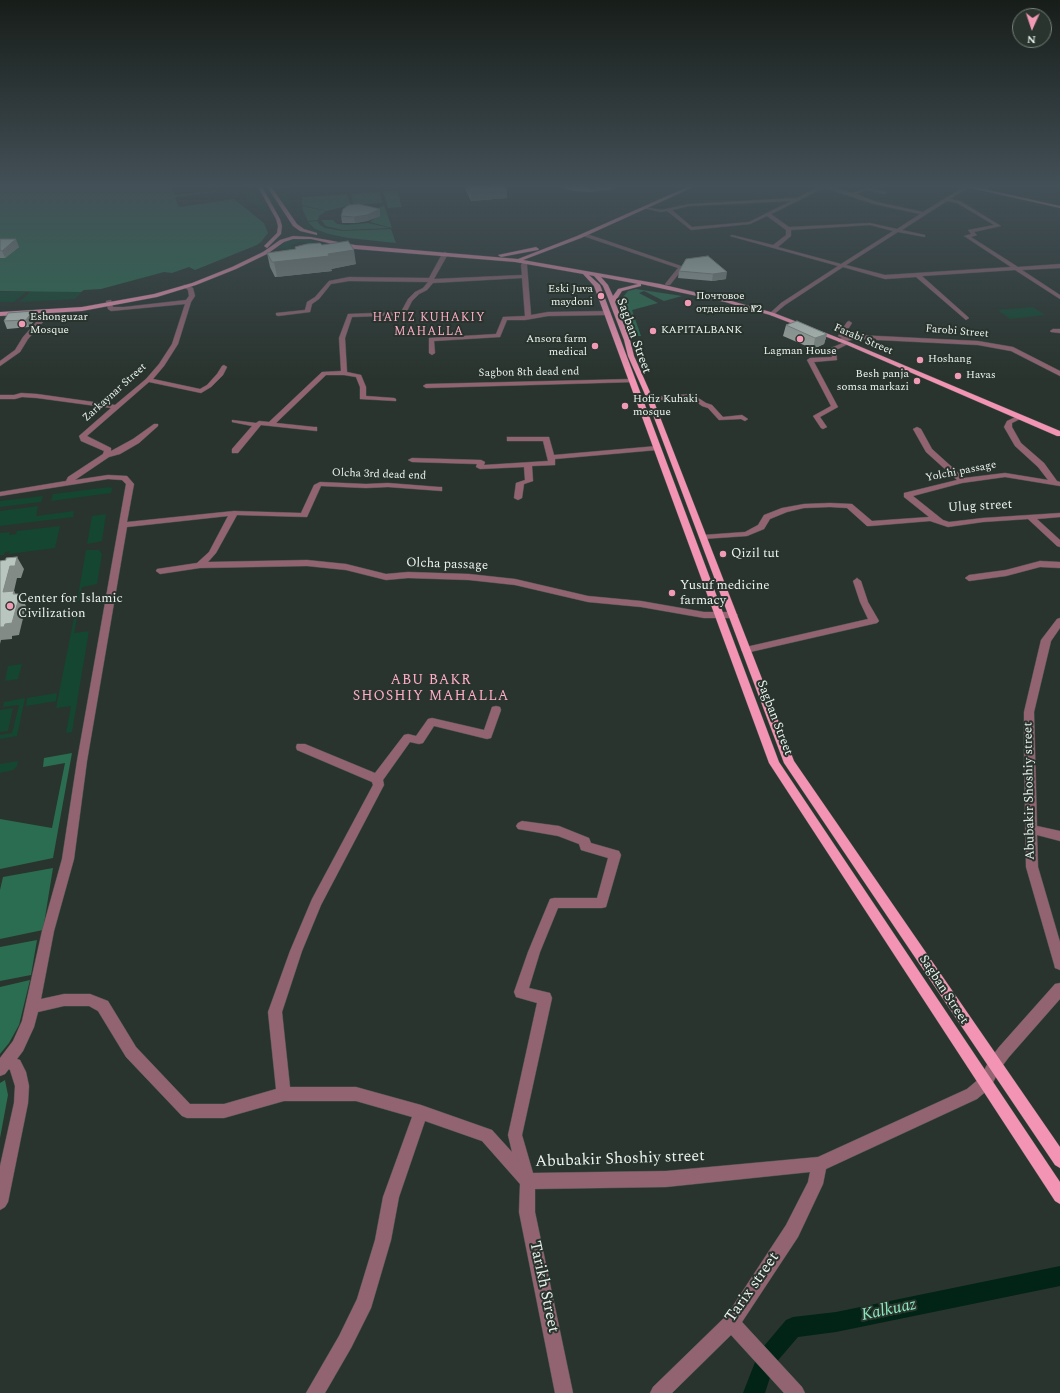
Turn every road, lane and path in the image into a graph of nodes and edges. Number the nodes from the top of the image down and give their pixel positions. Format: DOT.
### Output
graph roads {
  1 [pos="260,250"];
  2 [pos="271,250"];
  3 [pos="394,250"];
  4 [pos="439,250"];
  5 [pos="547,250"];
  6 [pos="549,250"];
  7 [pos="631,250"];
  8 [pos="785,250"];
  9 [pos="866,250"];
  10 [pos="988,250"];
  11 [pos="544,252"];
  12 [pos="445,254"];
  13 [pos="501,255"];
  14 [pos="528,260"];
  15 [pos="841,266"];
  16 [pos="1060,266"];
  17 [pos="1018,269"];
  18 [pos="590,270"];
  19 [pos="581,272"];
  20 [pos="596,275"];
  21 [pos="917,275"];
  22 [pos="525,276"];
  23 [pos="431,280"];
  24 [pos="669,282"];
  25 [pos="186,286"];
  26 [pos="660,286"];
  27 [pos="1060,297"];
  28 [pos="188,302"];
  29 [pos="612,302"];
  30 [pos="109,303"];
  31 [pos="0,309"];
  32 [pos="45,312"];
  33 [pos="608,313"];
  34 [pos="774,313"];
  35 [pos="0,314"];
  36 [pos="278,314"];
  37 [pos="528,317"];
  38 [pos="966,318"];
  39 [pos="849,323"];
  40 [pos="844,340"];
  41 [pos="432,353"];
  42 [pos="0,364"];
  43 [pos="224,367"];
  44 [pos="344,373"];
  45 [pos="1060,374"];
  46 [pos="148,380"];
  47 [pos="633,381"];
  48 [pos="426,386"];
  49 [pos="0,397"];
  50 [pos="650,399"];
  51 [pos="394,400"];
  52 [pos="116,407"];
  53 [pos="1020,416"];
  54 [pos="745,419"];
  55 [pos="234,421"];
  56 [pos="271,424"];
  57 [pos="156,425"];
  58 [pos="257,425"];
  59 [pos="823,427"];
  60 [pos="1060,427"];
  61 [pos="314,429"];
  62 [pos="916,429"];
  63 [pos="1060,434"];
  64 [pos="510,439"];
  65 [pos="657,448"];
  66 [pos="235,451"];
  67 [pos="106,455"];
  68 [pos="551,457"];
  69 [pos="412,460"];
  70 [pos="528,464"];
  71 [pos="962,481"];
  72 [pos="69,483"];
  73 [pos="1057,484"];
  74 [pos="439,489"];
  75 [pos="0,494"];
  76 [pos="518,498"];
  77 [pos="234,512"];
  78 [pos="1060,515"];
  79 [pos="1030,517"];
  80 [pos="939,520"];
  81 [pos="123,525"];
  82 [pos="704,541"];
  83 [pos="1060,544"];
  84 [pos="693,545"];
  85 [pos="200,565"];
  86 [pos="1060,565"];
  87 [pos="160,571"];
  88 [pos="969,578"];
  89 [pos="857,581"];
  90 [pos="733,615"];
  91 [pos="719,616"];
  92 [pos="1060,621"];
  93 [pos="746,650"];
  94 [pos="744,664"];
  95 [pos="496,710"];
  96 [pos="301,747"];
  97 [pos="377,779"];
  98 [pos="522,826"];
  99 [pos="1031,829"];
  100 [pos="1060,836"];
  101 [pos="1060,964"];
  102 [pos="1060,989"];
  103 [pos="33,1007"];
  104 [pos="995,1064"];
  105 [pos="4,1065"];
  106 [pos="985,1083"];
  107 [pos="284,1094"];
  108 [pos="421,1112"];
  109 [pos="1060,1160"];
  110 [pos="819,1164"];
  111 [pos="528,1181"];
  112 [pos="1060,1196"];
  113 [pos="0,1202"];
  114 [pos="730,1323"];
  115 [pos="315,1393"];
  116 [pos="564,1393"];
  117 [pos="659,1393"];
  118 [pos="796,1393"];
  1 -- 30 [label="main road"];
  2 -- 25 [label="main road"];
  3 -- 12 [label="main road"];
  4 -- 13 [label="main road"];
  5 -- 11 [label="main road"];
  6 -- 11 [label="main road"];
  7 -- 24 [label="street"];
  8 -- 15 [label="street"];
  9 -- 15 [label="street"];
  10 -- 17 [label="street"];
  11 -- 13 [label="main road"];
  11 -- 14 [label="main road"];
  12 -- 14 [label="main road"];
  12 -- 23 [label="street"];
  13 -- 14 [label="main road"];
  14 -- 18 [label="main road"];
  14 -- 19 [label="main road"];
  14 -- 22 [label="street"];
  15 -- 21 [label="street"];
  15 -- 34 [label="street"];
  16 -- 17 [label="street"];
  17 -- 21 [label="street"];
  17 -- 27 [label="street"];
  18 -- 19 [label="main road"];
  18 -- 20 [label="main road, Sagban Street"];
  18 -- 24 [label="main road, Farabi Street"];
  19 -- 20 [label="main road, Farabi Street"];
  19 -- 33 [label="main road, Sagban Street"];
  20 -- 26 [label="main road, Farabi Street"];
  20 -- 29 [label="main road, Sagban Street"];
  21 -- 38 [label="street"];
  22 -- 23 [label="street"];
  22 -- 37 [label="street"];
  23 -- 36 [label="street"];
  23 -- 44 [label="street"];
  24 -- 34 [label="main road, Farabi Street"];
  25 -- 28 [label="street"];
  25 -- 30 [label="main road"];
  26 -- 29 [label="main road"];
  26 -- 34 [label="main road, Farabi Street"];
  28 -- 30 [label="street"];
  28 -- 46 [label="street, Zarkaynar Street"];
  29 -- 50 [label="main road, Sagban Street"];
  30 -- 31 [label="main road"];
  30 -- 32 [label="main road"];
  32 -- 35 [label="main road"];
  32 -- 42 [label="street"];
  33 -- 37 [label="street"];
  33 -- 47 [label="main road, Sagban Street"];
  34 -- 40 [label="main road, Farabi Street"];
  37 -- 41 [label="street"];
  39 -- 40 [label="street"];
  40 -- 45 [label="street, Farobi Street"];
  40 -- 53 [label="main road, Farabi Street"];
  40 -- 59 [label="street"];
  40 -- 60 [label="main road, Farabi Street"];
  43 -- 46 [label="street"];
  44 -- 51 [label="street"];
  44 -- 56 [label="street"];
  46 -- 52 [label="street, Zarkaynar Street"];
  47 -- 48 [label="street, Sagbon 8th dead end"];
  47 -- 65 [label="main road, Sagban Street"];
  49 -- 52 [label="street"];
  50 -- 54 [label="street"];
  50 -- 82 [label="main road, Sagban Street"];
  52 -- 67 [label="street, Zarkaynar Street"];
  53 -- 63 [label="main road, Farabi Street"];
  53 -- 73 [label="street"];
  55 -- 58 [label="street"];
  56 -- 58 [label="street"];
  56 -- 61 [label="street"];
  57 -- 67 [label="street"];
  58 -- 66 [label="street"];
  62 -- 71 [label="street"];
  64 -- 68 [label="street"];
  65 -- 68 [label="street"];
  65 -- 84 [label="main road, Sagban Street"];
  67 -- 72 [label="street"];
  68 -- 70 [label="street"];
  69 -- 70 [label="street"];
  70 -- 76 [label="street"];
  71 -- 73 [label="street, Yolchi passage"];
  71 -- 80 [label="street, Yolchi passage"];
  72 -- 75 [label="street"];
  72 -- 81 [label="street"];
  74 -- 77 [label="street, Olcha 3rd dead end"];
  77 -- 81 [label="street"];
  77 -- 85 [label="street"];
  78 -- 79 [label="street, Ulug street"];
  79 -- 80 [label="street, Ulug street"];
  79 -- 83 [label="street"];
  80 -- 82 [label="street, Ulug street"];
  81 -- 103 [label="street"];
  82 -- 84 [label="main road"];
  82 -- 90 [label="main road, Sagban Street"];
  84 -- 91 [label="main road, Sagban Street"];
  85 -- 87 [label="street, Olcha passage"];
  85 -- 91 [label="street, Olcha passage"];
  86 -- 88 [label="street"];
  89 -- 93 [label="street"];
  90 -- 91 [label="street, Olcha passage"];
  90 -- 93 [label="main road, Sagban Street"];
  91 -- 94 [label="main road, Sagban Street"];
  92 -- 99 [label="street, Abubakir Shoshiy street"];
  93 -- 94 [label="main road, Sagban Street"];
  94 -- 104 [label="main road, Sagban Street"];
  94 -- 106 [label="main road, Sagban Street"];
  95 -- 97 [label="street"];
  96 -- 97 [label="street"];
  97 -- 107 [label="street"];
  98 -- 111 [label="street, Tarikh Street"];
  99 -- 100 [label="street"];
  99 -- 101 [label="street, Abubakir Shoshiy street"];
  102 -- 104 [label="street"];
  103 -- 105 [label="street"];
  103 -- 107 [label="street, Abubakir Shoshiy street"];
  104 -- 106 [label="street"];
  104 -- 109 [label="main road, Sagban Street"];
  105 -- 113 [label="street"];
  106 -- 110 [label="street, Abubakir Shoshiy street"];
  106 -- 112 [label="main road, Sagban Street"];
  107 -- 108 [label="street, Abubakir Shoshiy street"];
  108 -- 111 [label="street, Abubakir Shoshiy street"];
  108 -- 115 [label="street"];
  110 -- 111 [label="street, Abubakir Shoshiy street"];
  110 -- 114 [label="street, Tarix street"];
  111 -- 116 [label="street, Tarikh Street"];
  114 -- 117 [label="street, Tarix street"];
  114 -- 118 [label="street"];
}
